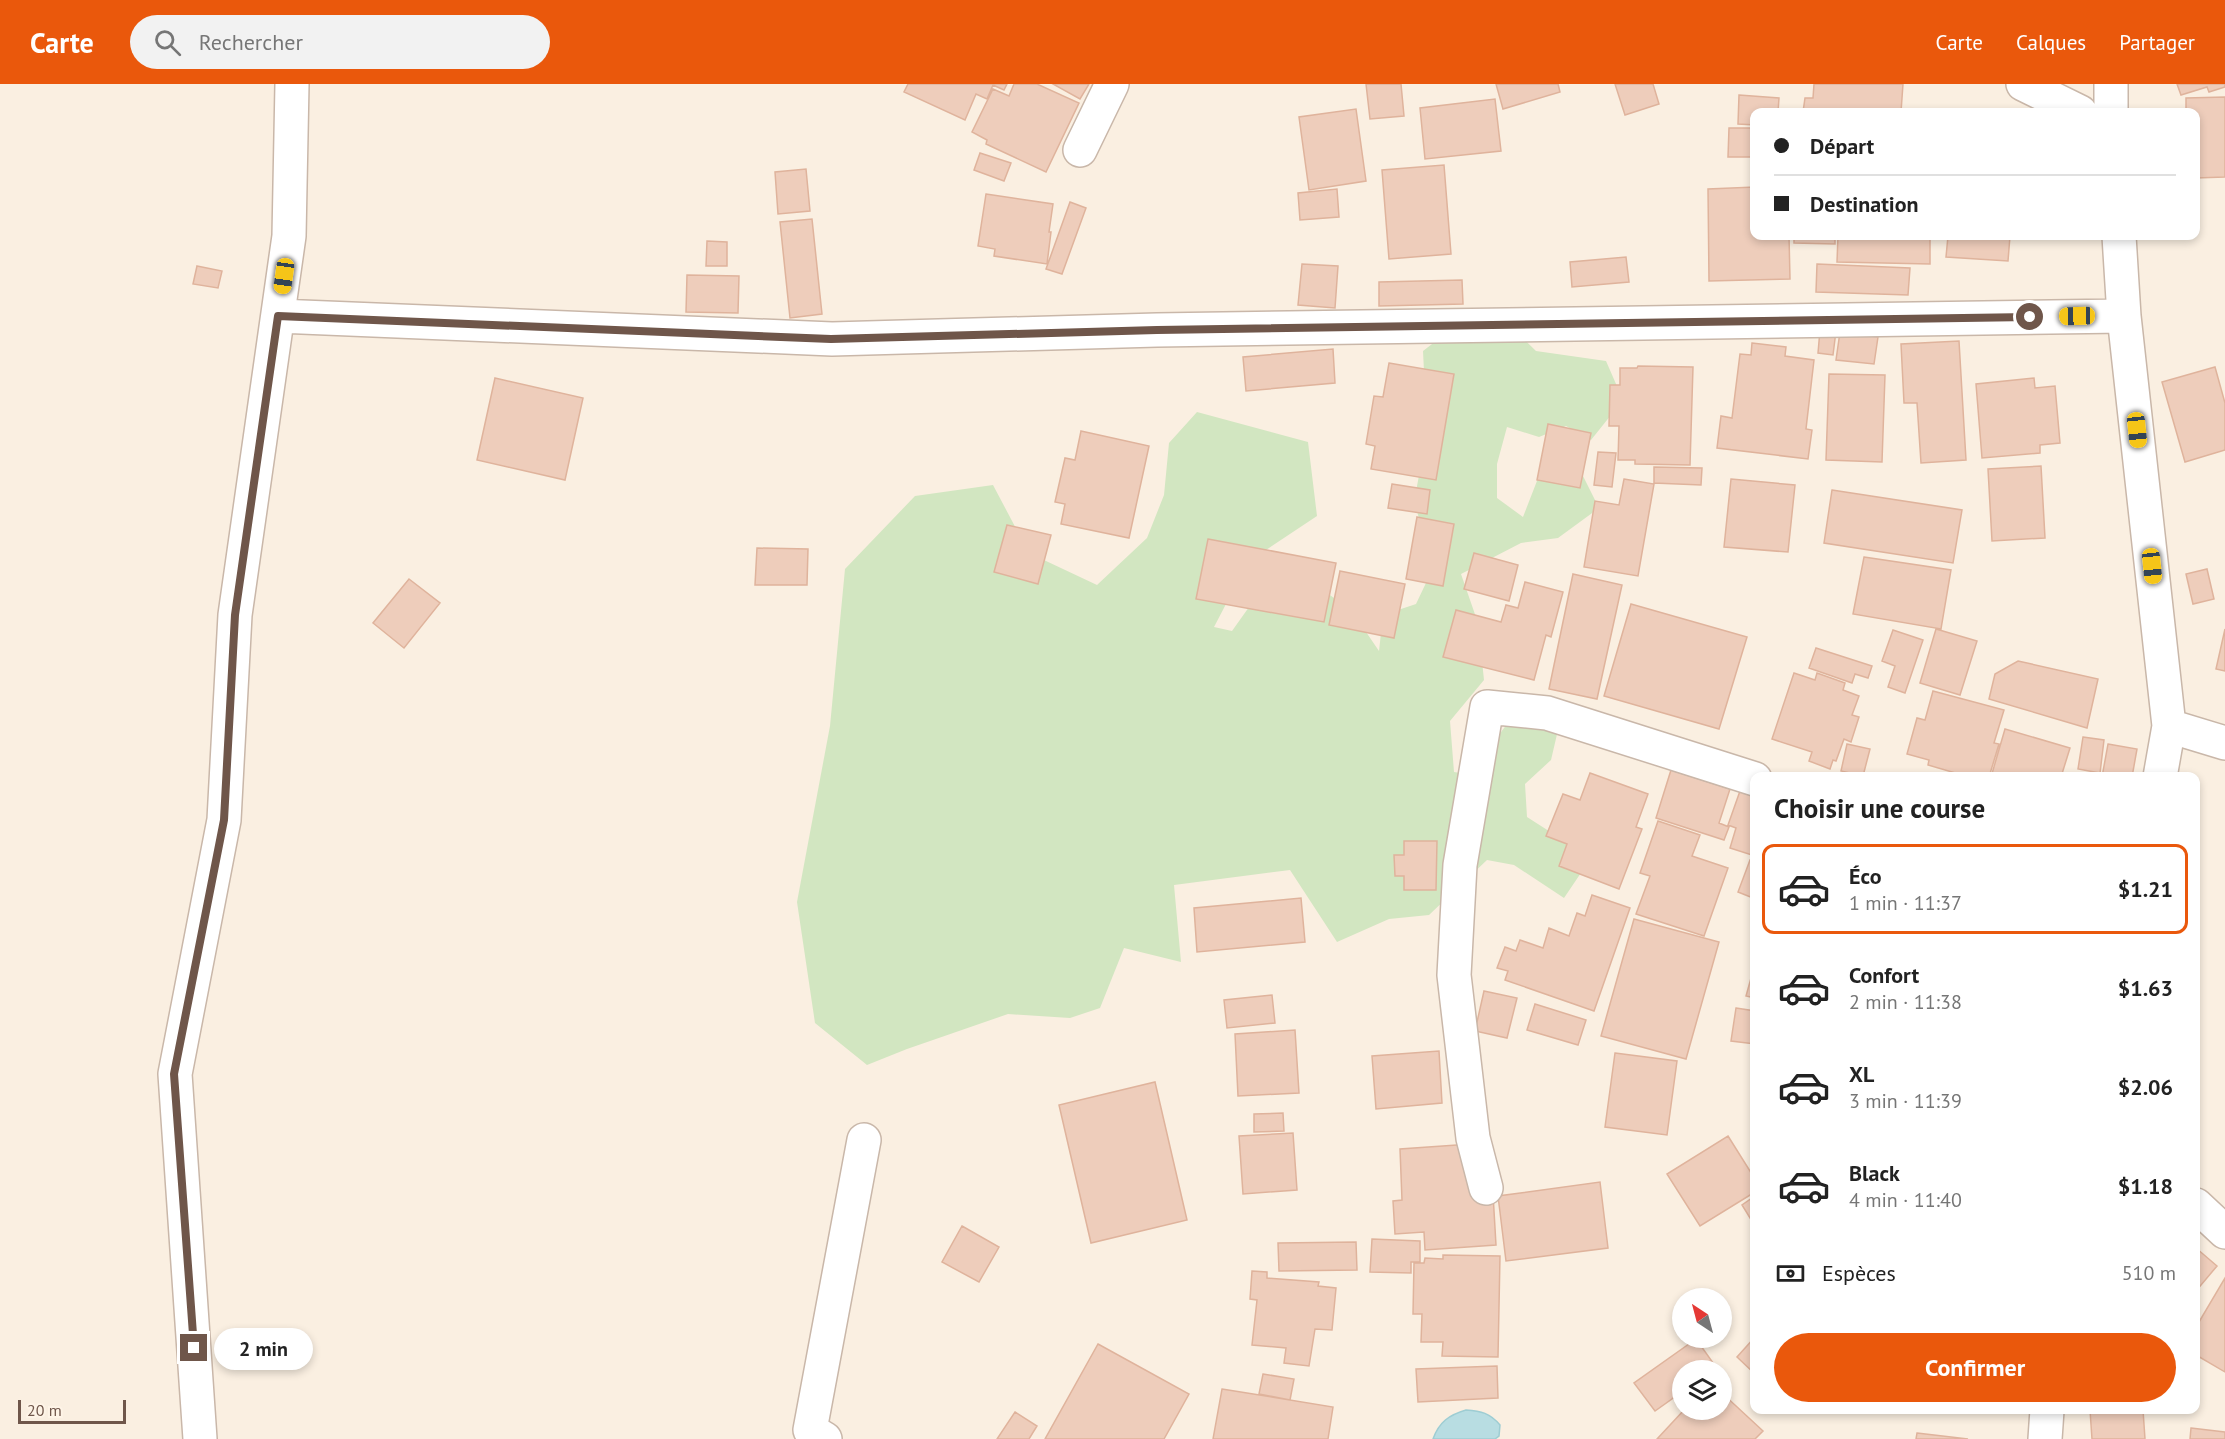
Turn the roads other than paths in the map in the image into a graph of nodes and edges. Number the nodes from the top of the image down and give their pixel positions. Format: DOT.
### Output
graph roads {
  1 [pos="292,84"];
  2 [pos="1112,84"];
  3 [pos="2023,84"];
  4 [pos="2111,84"];
  5 [pos="2072,108"];
  6 [pos="2111,108"];
  7 [pos="1080,150"];
  8 [pos="2119,240"];
  9 [pos="278,316"];
  10 [pos="2124,316"];
  11 [pos="2169,726"];
  12 [pos="2225,743"];
  13 [pos="2161,772"];
  14 [pos="1750,778"];
  15 [pos="864,1140"];
  16 [pos="1486,1188"];
  17 [pos="2200,1209"];
  18 [pos="2225,1232"];
  19 [pos="2047,1414"];
  20 [pos="200,1439"];
  21 [pos="825,1439"];
  22 [pos="2045,1439"];
  1 -- 9 [label="street"];
  2 -- 7 [label="street"];
  3 -- 5 [label="street"];
  4 -- 6 [label="street"];
  8 -- 10 [label="street"];
  9 -- 10 [label="street"];
  9 -- 20 [label="street"];
  10 -- 11 [label="street"];
  11 -- 12 [label="street"];
  11 -- 13 [label="street"];
  14 -- 16 [label="street"];
  15 -- 21 [label="street"];
  17 -- 18 [label="street"];
  19 -- 22 [label="street"];
}
